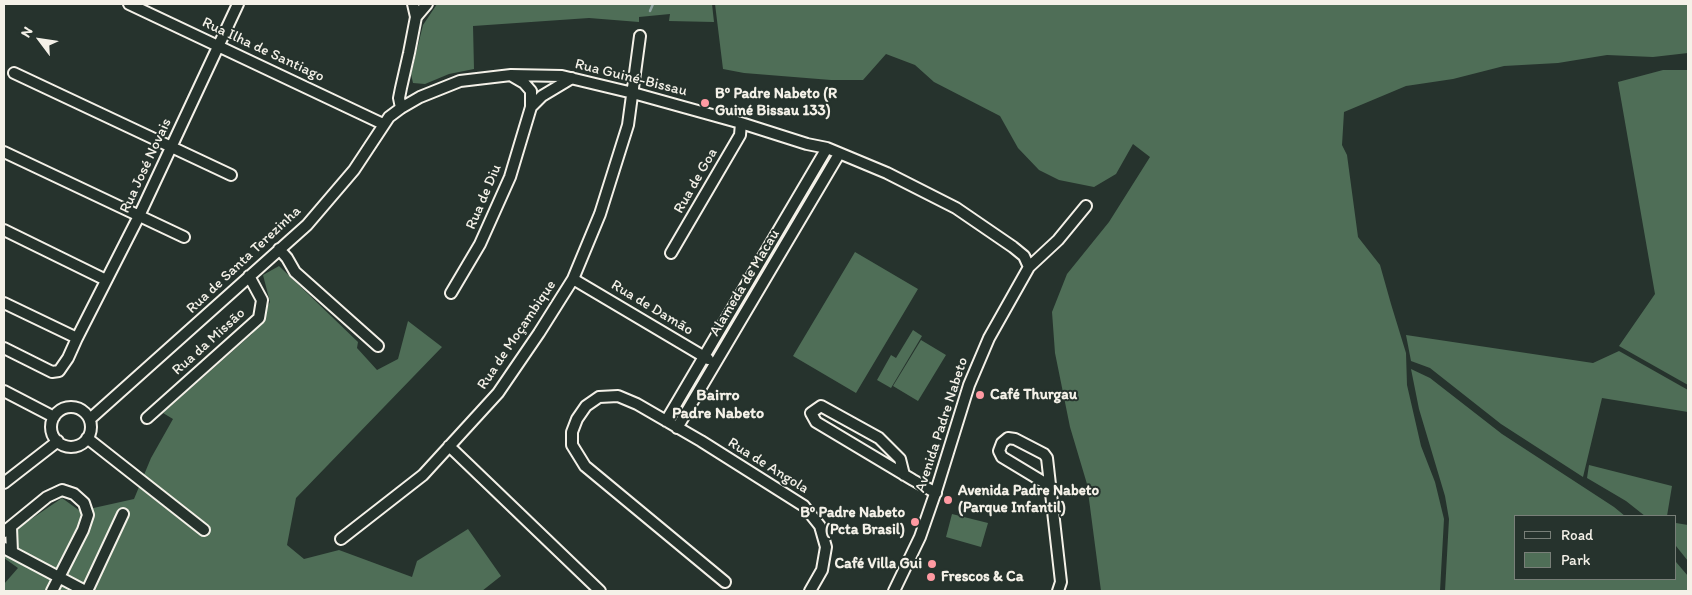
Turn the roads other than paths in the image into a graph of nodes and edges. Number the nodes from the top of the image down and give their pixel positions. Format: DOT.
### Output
graph roads {
  1 [pos="129,4"];
  2 [pos="238,4"];
  3 [pos="413,4"];
  4 [pos="427,4"];
  5 [pos="416,17"];
  6 [pos="640,36"];
  7 [pos="218,45"];
  8 [pos="14,73"];
  9 [pos="511,75"];
  10 [pos="572,78"];
  11 [pos="633,93"];
  12 [pos="531,107"];
  13 [pos="401,108"];
  14 [pos="741,123"];
  15 [pos="383,124"];
  16 [pos="171,147"];
  17 [pos="827,148"];
  18 [pos="4,152"];
  19 [pos="839,154"];
  20 [pos="231,175"];
  21 [pos="1086,206"];
  22 [pos="139,216"];
  23 [pos="4,230"];
  24 [pos="184,237"];
  25 [pos="279,249"];
  26 [pos="671,254"];
  27 [pos="1029,267"];
  28 [pos="249,276"];
  29 [pos="573,279"];
  30 [pos="106,280"];
  31 [pos="451,293"];
  32 [pos="4,302"];
  33 [pos="77,338"];
  34 [pos="378,346"];
  35 [pos="4,348"];
  36 [pos="704,356"];
  37 [pos="715,364"];
  38 [pos="4,391"];
  39 [pos="54,416"];
  40 [pos="146,418"];
  41 [pos="90,419"];
  42 [pos="666,421"];
  43 [pos="676,428"];
  44 [pos="87,438"];
  45 [pos="58,441"];
  46 [pos="449,446"];
  47 [pos="904,475"];
  48 [pos="4,484"];
  49 [pos="1050,486"];
  50 [pos="936,493"];
  51 [pos="123,514"];
  52 [pos="7,530"];
  53 [pos="204,530"];
  54 [pos="341,538"];
  55 [pos="8,550"];
  56 [pos="59,578"];
  57 [pos="725,582"];
  58 [pos="52,591"];
  59 [pos="86,591"];
  60 [pos="600,591"];
  61 [pos="810,591"];
  62 [pos="894,591"];
  63 [pos="1058,591"];
  1 -- 7 [label="street, Rua Ilha de Santiago"];
  2 -- 7 [label="street, Rua José Novais"];
  3 -- 5 [label="street"];
  4 -- 5 [label="street"];
  5 -- 13 [label="street"];
  6 -- 11 [label="street, Rua de Moçambique"];
  7 -- 15 [label="street, Rua Ilha de Santiago"];
  7 -- 16 [label="street, Rua José Novais"];
  8 -- 16 [label="street"];
  9 -- 10 [label="street, Rua Guiné-Bissau"];
  9 -- 12 [label="street"];
  9 -- 13 [label="street, Rua Guiné-Bissau"];
  10 -- 11 [label="street, Rua Guiné-Bissau"];
  10 -- 12 [label="street"];
  11 -- 14 [label="street, Rua Guiné-Bissau"];
  11 -- 29 [label="street, Rua de Moçambique"];
  12 -- 31 [label="street, Rua de Diu"];
  13 -- 15 [label="street, Rua de Santa Terezinha"];
  14 -- 17 [label="street, Rua Guiné-Bissau"];
  14 -- 26 [label="street, Rua de Goa"];
  15 -- 25 [label="street, Rua de Santa Terezinha"];
  16 -- 20 [label="street"];
  16 -- 22 [label="street, Rua José Novais"];
  17 -- 19 [label="street, Rua Guiné-Bissau"];
  17 -- 36 [label="street, Alameda de Macau"];
  18 -- 22 [label="street"];
  19 -- 27 [label="street, Rua Guiné-Bissau"];
  19 -- 37 [label="street, Alameda de Macau"];
  21 -- 27 [label="street, Avenida Padre Nabeto"];
  22 -- 24 [label="street"];
  22 -- 30 [label="street, Rua José Novais"];
  23 -- 30 [label="street"];
  25 -- 28 [label="street, Rua de Santa Terezinha"];
  25 -- 34 [label="street"];
  27 -- 50 [label="street, Avenida Padre Nabeto"];
  28 -- 40 [label="street, Rua da Missão"];
  28 -- 41 [label="street, Rua de Santa Terezinha"];
  29 -- 36 [label="street, Rua de Damão"];
  29 -- 46 [label="street, Rua de Moçambique"];
  30 -- 33 [label="street, Rua José Novais"];
  32 -- 33 [label="street"];
  33 -- 35 [label="street, Rua José Novais"];
  36 -- 37 [label="street, Rua de Damão"];
  36 -- 42 [label="street, Alameda de Macau"];
  37 -- 43 [label="street, Alameda de Macau"];
  38 -- 39 [label="street"];
  39 -- 41 [label="street"];
  39 -- 45 [label="street"];
  41 -- 44 [label="street"];
  42 -- 43 [label="street, Rua de Angola"];
  42 -- 57 [label="street, Rua de Angola"];
  43 -- 61 [label="street, Rua de Angola"];
  44 -- 45 [label="street"];
  44 -- 53 [label="street"];
  45 -- 48 [label="street"];
  46 -- 54 [label="street, Rua de Moçambique"];
  46 -- 60 [label="street"];
  47 -- 47 [label="street"];
  47 -- 50 [label="street"];
  49 -- 49 [label="street"];
  49 -- 63 [label="street"];
  50 -- 62 [label="street, Avenida Padre Nabeto"];
  51 -- 59 [label="street"];
  52 -- 55 [label="street"];
  52 -- 56 [label="street"];
  55 -- 56 [label="street"];
  56 -- 58 [label="street"];
  56 -- 59 [label="street"];
}
